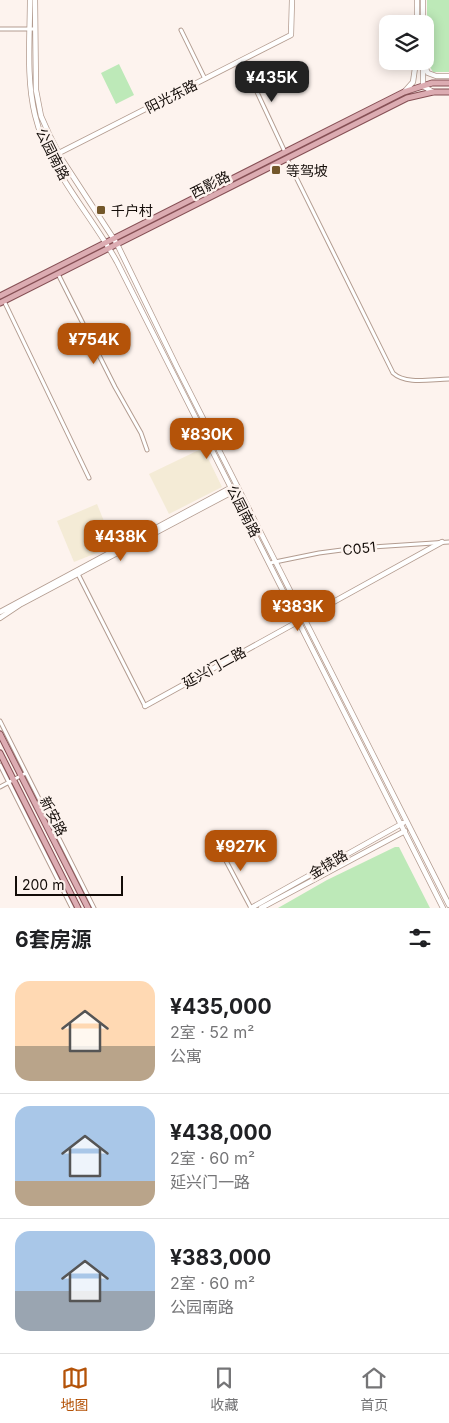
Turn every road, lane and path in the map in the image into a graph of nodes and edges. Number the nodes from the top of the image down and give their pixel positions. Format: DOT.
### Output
graph roads {
  1 [pos="30,0"];
  2 [pos="35,0"];
  3 [pos="292,0"];
  4 [pos="417,0"];
  5 [pos="423,0"];
  6 [pos="417,15"];
  7 [pos="423,15"];
  8 [pos="0,29"];
  9 [pos="32,29"];
  10 [pos="181,30"];
  11 [pos="242,60"];
  12 [pos="415,70"];
  13 [pos="422,70"];
  14 [pos="426,70"];
  15 [pos="449,76"];
  16 [pos="205,78"];
  17 [pos="449,83"];
  18 [pos="423,86"];
  19 [pos="404,92"];
  20 [pos="433,92"];
  21 [pos="449,92"];
  22 [pos="58,153"];
  23 [pos="286,156"];
  24 [pos="51,157"];
  25 [pos="115,242"];
  26 [pos="108,245"];
  27 [pos="58,274"];
  28 [pos="1,300"];
  29 [pos="449,379"];
  30 [pos="146,450"];
  31 [pos="89,478"];
  32 [pos="233,489"];
  33 [pos="442,542"];
  34 [pos="449,542"];
  35 [pos="273,562"];
  36 [pos="78,572"];
  37 [pos="0,612"];
  38 [pos="0,618"];
  39 [pos="302,619"];
  40 [pos="145,706"];
  41 [pos="0,721"];
  42 [pos="0,734"];
  43 [pos="0,753"];
  44 [pos="0,765"];
  45 [pos="24,774"];
  46 [pos="11,781"];
  47 [pos="0,787"];
  48 [pos="406,821"];
  49 [pos="400,824"];
  50 [pos="410,828"];
  51 [pos="404,832"];
  52 [pos="217,840"];
  53 [pos="449,905"];
  54 [pos="72,908"];
  55 [pos="78,908"];
  56 [pos="88,908"];
  57 [pos="94,908"];
  58 [pos="251,908"];
  59 [pos="261,908"];
  60 [pos="443,908"];
  1 -- 9 [label="main road, 公园南路"];
  2 -- 9 [label="main road, 公园南路"];
  3 -- 11 [label="main road, 阳光东路"];
  4 -- 6 [label="main road"];
  5 -- 7 [label="main road"];
  8 -- 9 [label="street"];
  9 -- 22 [label="main road, 公园南路"];
  9 -- 24 [label="main road, 公园南路"];
  10 -- 16 [label="street"];
  11 -- 16 [label="main road, 阳光东路"];
  11 -- 23 [label="street"];
  12 -- 19 [label="main road"];
  13 -- 18 [label="main road"];
  14 -- 15 [label="main road"];
  16 -- 22 [label="main road, 阳光东路"];
  17 -- 18 [label="main road, 西影路"];
  18 -- 19 [label="main road, 西影路"];
  18 -- 20 [label="main road"];
  19 -- 23 [label="main road, 西影路"];
  20 -- 21 [label="main road, 西影路"];
  20 -- 23 [label="main road, 西影路"];
  22 -- 24 [label="main road, 阳光东路"];
  22 -- 25 [label="main road, 公园南路"];
  23 -- 25 [label="main road, 西影路"];
  23 -- 29 [label="street"];
  24 -- 26 [label="main road, 公园南路"];
  25 -- 26 [label="main road, 西影路"];
  25 -- 35 [label="main road, 公园南路"];
  26 -- 27 [label="main road, 西影路"];
  26 -- 28 [label="main road, 西影路"];
  26 -- 32 [label="main road, 公园南路"];
  27 -- 28 [label="main road, 西影路"];
  27 -- 30 [label="street"];
  28 -- 31 [label="street"];
  32 -- 35 [label="main road, 公园南路"];
  32 -- 36 [label="main road"];
  33 -- 34 [label="street, C051"];
  33 -- 35 [label="street, C051"];
  33 -- 39 [label="main road, 延兴门二路"];
  35 -- 39 [label="main road, 公园南路"];
  36 -- 37 [label="main road"];
  36 -- 38 [label="main road"];
  36 -- 40 [label="street"];
  39 -- 40 [label="main road, 延兴门二路"];
  39 -- 48 [label="main road, 公园南路"];
  39 -- 49 [label="main road, 公园南路"];
  41 -- 45 [label="street"];
  42 -- 45 [label="main road, 新安路"];
  43 -- 46 [label="main road, 新安路"];
  44 -- 46 [label="street"];
  45 -- 46 [label="street"];
  45 -- 56 [label="main road, 新安路"];
  45 -- 57 [label="street"];
  46 -- 47 [label="street"];
  46 -- 54 [label="street"];
  46 -- 55 [label="main road, 新安路"];
  48 -- 49 [label="main road, 金犊路"];
  48 -- 50 [label="main road, 公园南路"];
  49 -- 51 [label="main road, 公园南路"];
  49 -- 58 [label="main road, 金犊路"];
  50 -- 51 [label="main road, 金犊路"];
  50 -- 53 [label="main road, 公园南路"];
  51 -- 59 [label="main road, 金犊路"];
  51 -- 60 [label="main road, 公园南路"];
  52 -- 58 [label="street"];
}
